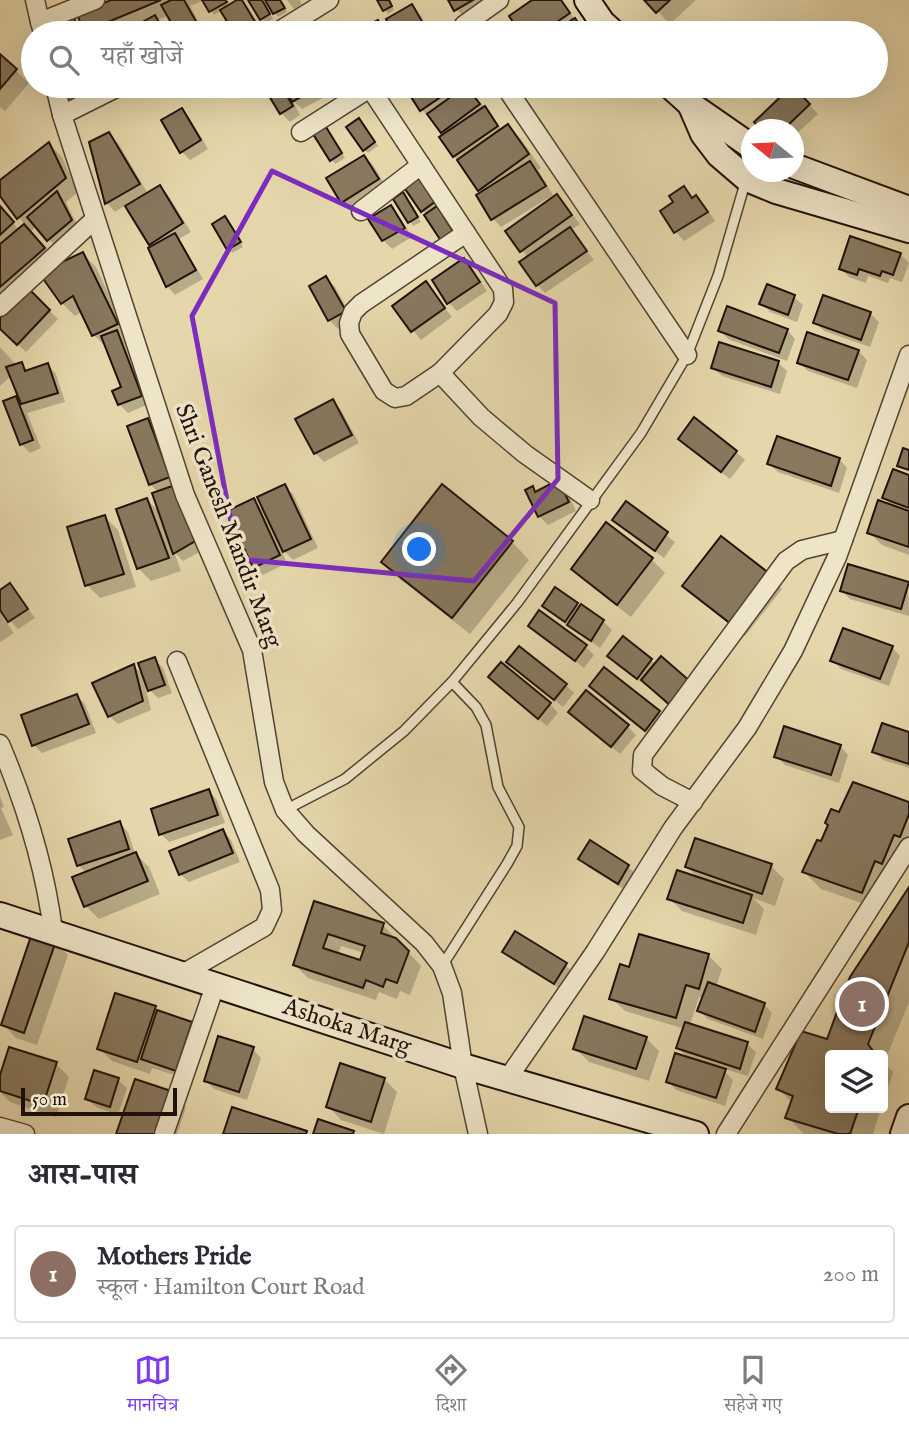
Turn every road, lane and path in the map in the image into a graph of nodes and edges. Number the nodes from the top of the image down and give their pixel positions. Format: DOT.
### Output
graph roads {
  1 [pos="35,0"];
  2 [pos="95,0"];
  3 [pos="329,0"];
  4 [pos="499,0"];
  5 [pos="587,0"];
  6 [pos="40,21"];
  7 [pos="54,21"];
  8 [pos="295,21"];
  9 [pos="474,21"];
  10 [pos="601,21"];
  11 [pos="58,98"];
  12 [pos="96,98"];
  13 [pos="355,98"];
  14 [pos="379,98"];
  15 [pos="513,98"];
  16 [pos="683,98"];
  17 [pos="690,104"];
  18 [pos="62,115"];
  19 [pos="301,132"];
  20 [pos="741,139"];
  21 [pos="421,164"];
  22 [pos="804,170"];
  23 [pos="741,174"];
  24 [pos="746,182"];
  25 [pos="754,182"];
  26 [pos="909,209"];
  27 [pos="360,211"];
  28 [pos="95,219"];
  29 [pos="909,230"];
  30 [pos="466,233"];
  31 [pos="0,307"];
  32 [pos="687,355"];
  33 [pos="909,355"];
  34 [pos="440,373"];
  35 [pos="590,500"];
  36 [pos="843,540"];
  37 [pos="177,661"];
  38 [pos="452,682"];
  39 [pos="0,744"];
  40 [pos="693,802"];
  41 [pos="285,810"];
  42 [pos="909,848"];
  43 [pos="0,915"];
  44 [pos="53,931"];
  45 [pos="442,966"];
  46 [pos="184,973"];
  47 [pos="216,984"];
  48 [pos="463,1066"];
  49 [pos="508,1078"];
  50 [pos="909,1117"];
  51 [pos="0,1126"];
  52 [pos="25,1134"];
  53 [pos="164,1134"];
  54 [pos="478,1134"];
  55 [pos="696,1134"];
  56 [pos="726,1134"];
  57 [pos="903,1134"];
  1 -- 6 [label="street"];
  2 -- 7 [label="street"];
  3 -- 8 [label="street"];
  4 -- 9 [label="street"];
  5 -- 10 [label="street"];
  11 -- 18 [label="street, Shri Ganesh Mandir Marg"];
  12 -- 18 [label="street"];
  13 -- 19 [label="street"];
  14 -- 21 [label="street"];
  15 -- 32 [label="street"];
  16 -- 17 [label="street"];
  17 -- 20 [label="street"];
  17 -- 23 [label="street"];
  18 -- 28 [label="street, Shri Ganesh Mandir Marg"];
  21 -- 27 [label="street"];
  21 -- 30 [label="street"];
  22 -- 26 [label="street"];
  24 -- 32 [label="lane"];
  25 -- 29 [label="street"];
  28 -- 31 [label="street"];
  28 -- 41 [label="street, Shri Ganesh Mandir Marg"];
  30 -- 34 [label="street"];
  30 -- 34 [label="street"];
  32 -- 35 [label="lane"];
  33 -- 36 [label="street"];
  34 -- 35 [label="street"];
  35 -- 38 [label="lane"];
  36 -- 40 [label="street"];
  36 -- 40 [label="street"];
  37 -- 46 [label="street"];
  38 -- 41 [label="lane"];
  38 -- 45 [label="lane"];
  39 -- 44 [label="street"];
  40 -- 49 [label="street"];
  41 -- 45 [label="street, Shri Ganesh Mandir Marg"];
  42 -- 56 [label="street"];
  43 -- 44 [label="street, Ashoka Marg"];
  44 -- 46 [label="street, Ashoka Marg"];
  45 -- 48 [label="street, Shri Ganesh Mandir Marg"];
  46 -- 47 [label="street, Ashoka Marg"];
  47 -- 48 [label="street, Ashoka Marg"];
  47 -- 53 [label="street"];
  48 -- 49 [label="street, Ashoka Marg"];
  48 -- 54 [label="street, Shri Ganesh Mandir Marg"];
  49 -- 55 [label="street, Ashoka Marg"];
  50 -- 57 [label="street"];
  51 -- 52 [label="street"];
}
